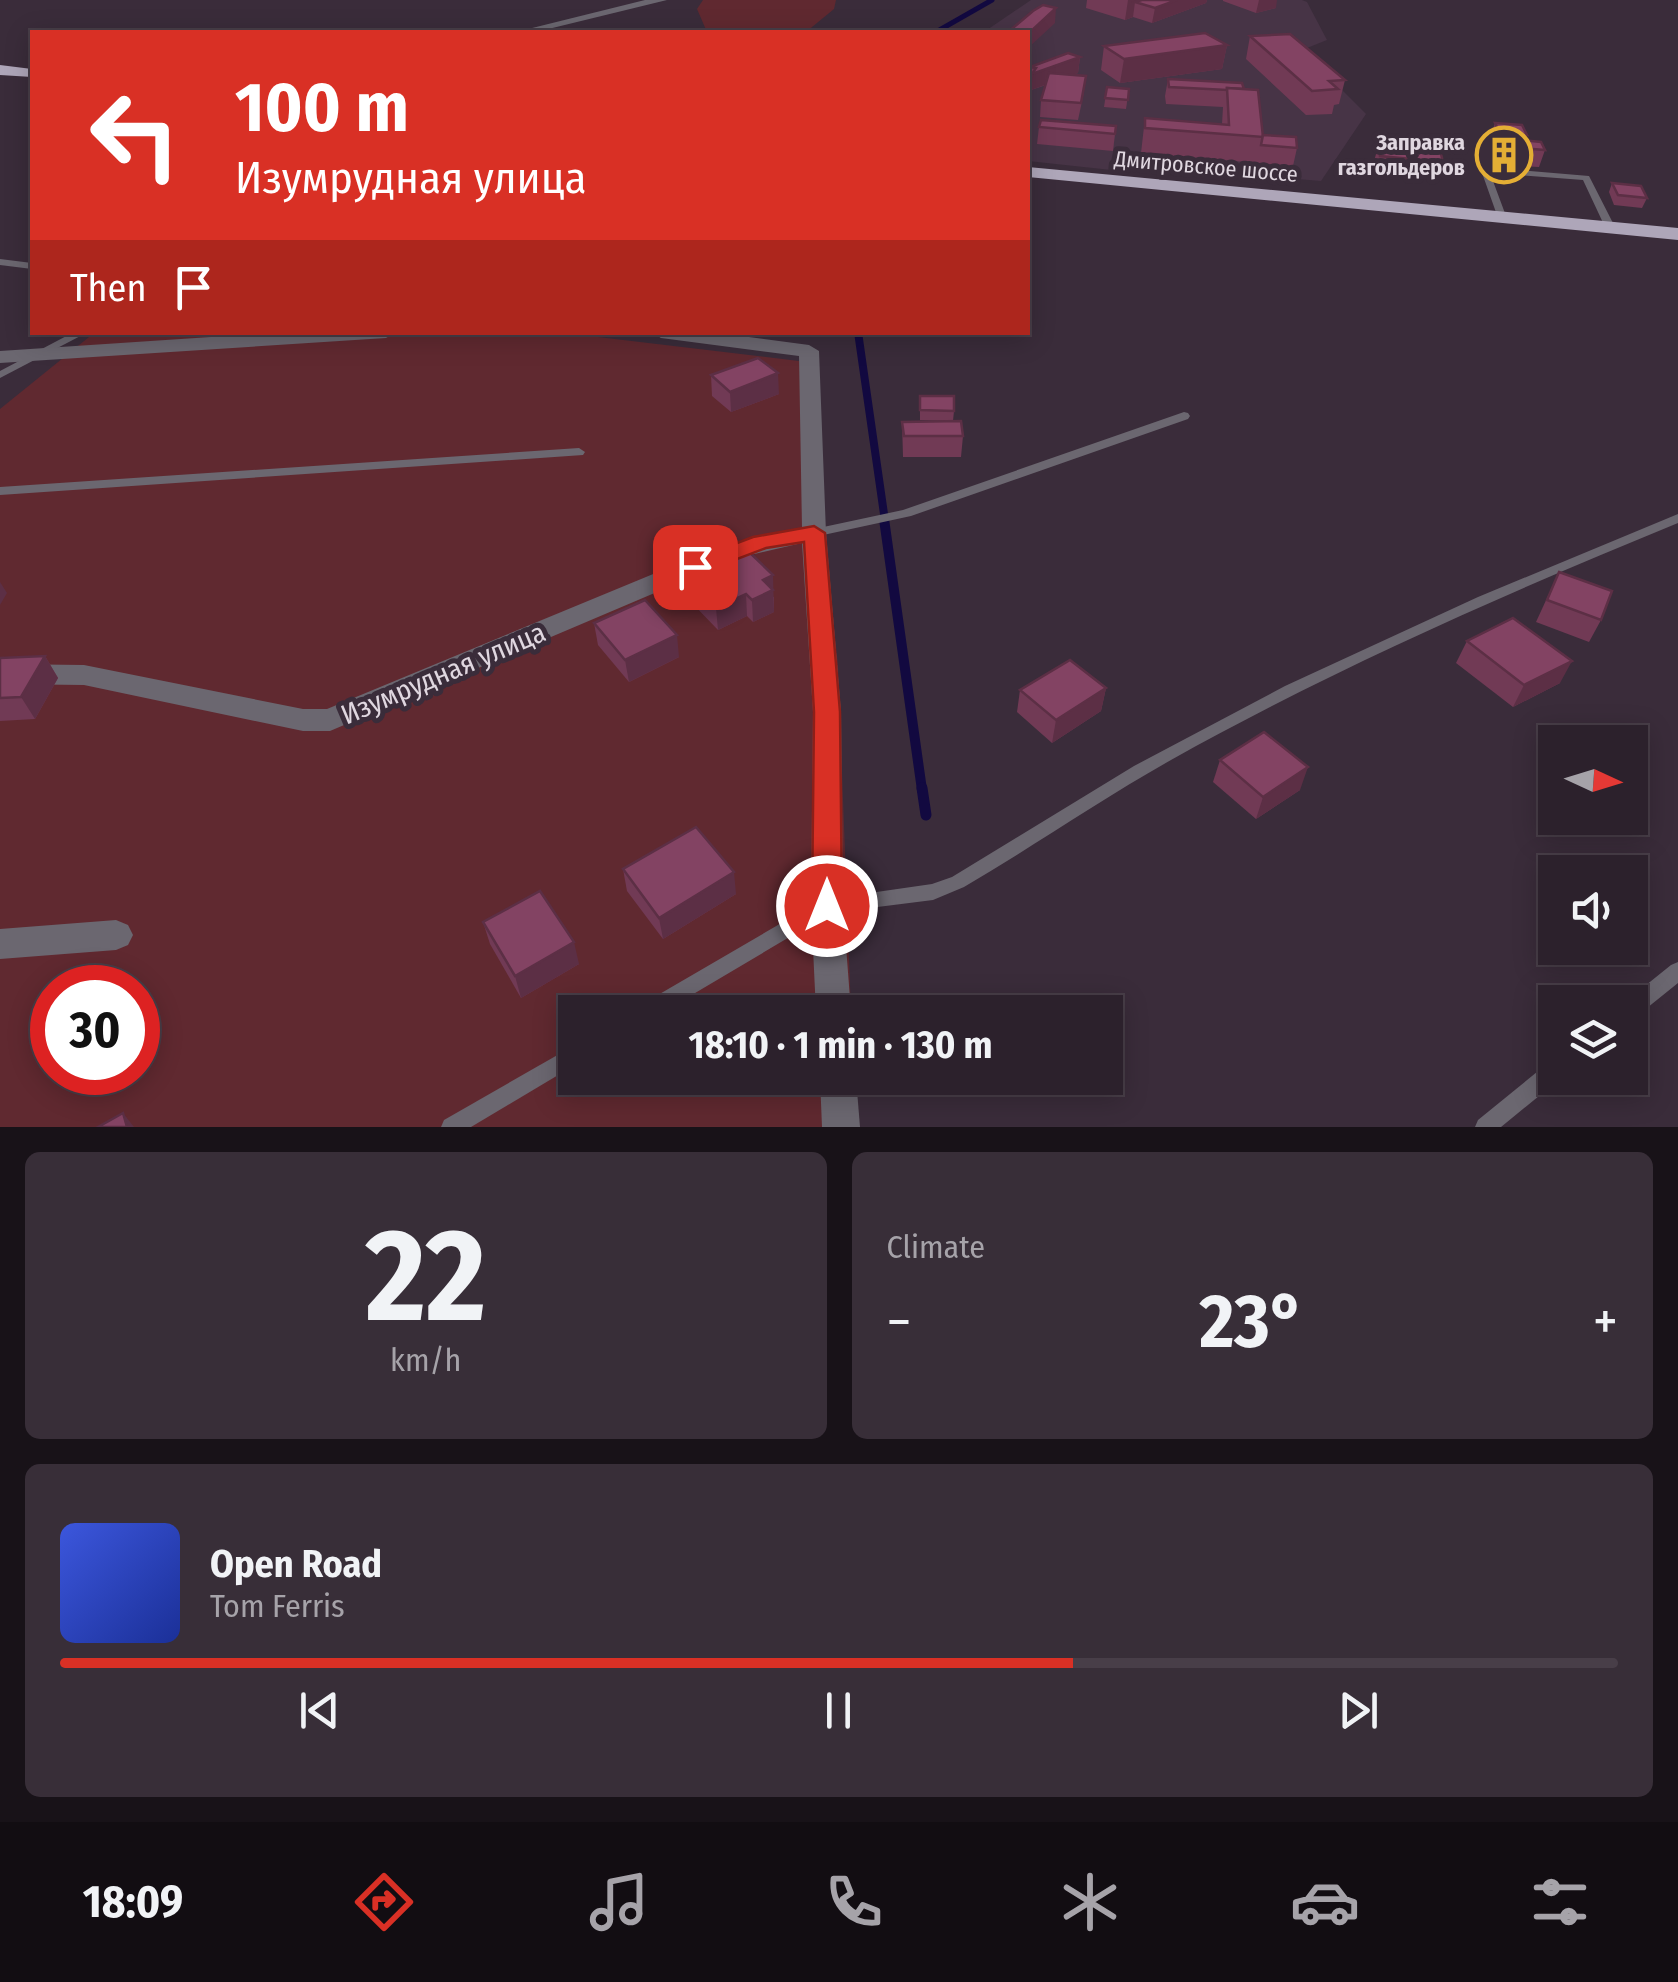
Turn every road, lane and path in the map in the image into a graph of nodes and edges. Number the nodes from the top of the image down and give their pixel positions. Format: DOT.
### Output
graph roads {
  1 [pos="661,0"];
  2 [pos="531,30"];
  3 [pos="0,70"];
  4 [pos="30,73"];
  5 [pos="1030,172"];
  6 [pos="1500,216"];
  7 [pos="1610,227"];
  8 [pos="1678,234"];
  9 [pos="0,262"];
  10 [pos="30,266"];
  11 [pos="78,335"];
  12 [pos="341,335"];
  13 [pos="683,335"];
  14 [pos="39,355"];
  15 [pos="0,357"];
  16 [pos="0,375"];
  17 [pos="1184,416"];
  18 [pos="579,452"];
  19 [pos="0,491"];
  20 [pos="1678,518"];
  21 [pos="814,533"];
  22 [pos="0,674"];
  23 [pos="827,906"];
  24 [pos="116,935"];
  25 [pos="0,944"];
  26 [pos="1678,971"];
  27 [pos="675,995"];
  28 [pos="833,995"];
  29 [pos="1648,995"];
  30 [pos="558,1064"];
  31 [pos="1538,1084"];
  32 [pos="839,1095"];
  33 [pos="451,1127"];
  34 [pos="842,1127"];
  35 [pos="1485,1127"];
  1 -- 2 [label="street"];
  3 -- 4 [label="highway"];
  5 -- 6 [label="highway, Дмитровское шоссе"];
  6 -- 7 [label="highway, Дмитровское шоссе"];
  6 -- 7 [label="lane"];
  7 -- 8 [label="highway, Дмитровское шоссе"];
  9 -- 10 [label="lane"];
  11 -- 14 [label="lane"];
  12 -- 14 [label="street"];
  13 -- 21 [label="street"];
  14 -- 15 [label="street"];
  14 -- 16 [label="lane"];
  17 -- 21 [label="lane"];
  18 -- 19 [label="lane"];
  20 -- 23 [label="lane"];
  21 -- 22 [label="street, Изумрудная улица"];
  21 -- 23 [label="street"];
  23 -- 27 [label="lane"];
  23 -- 28 [label="street"];
  24 -- 25 [label="street"];
  26 -- 29 [label="lane"];
  30 -- 33 [label="lane"];
  31 -- 35 [label="lane"];
  32 -- 34 [label="street"];
}
